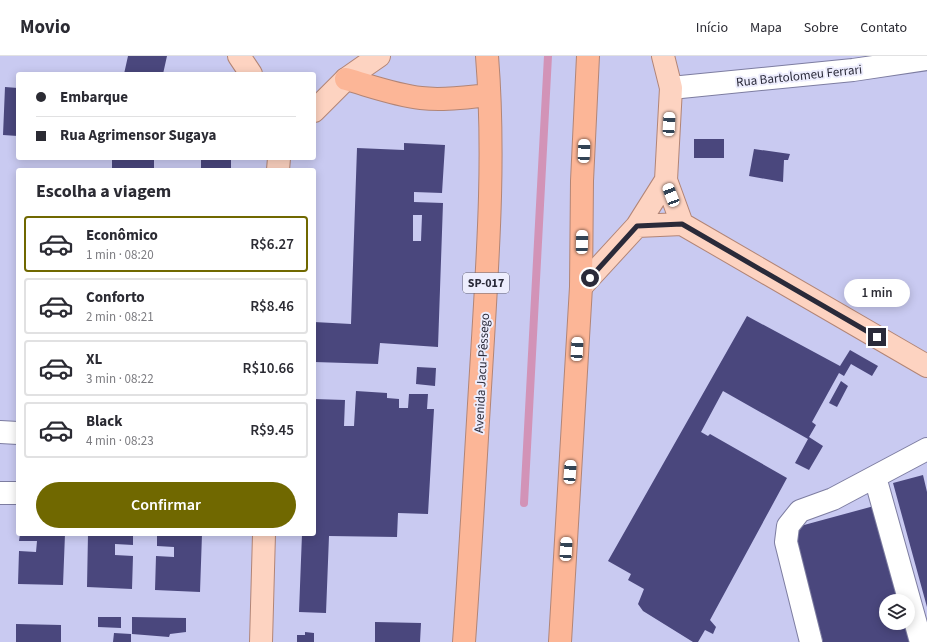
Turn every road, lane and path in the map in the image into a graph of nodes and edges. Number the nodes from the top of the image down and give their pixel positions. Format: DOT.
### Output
graph roads {
  1 [pos="239,56"];
  2 [pos="379,56"];
  3 [pos="487,56"];
  4 [pos="588,56"];
  5 [pos="663,56"];
  6 [pos="927,59"];
  7 [pos="250,72"];
  8 [pos="346,79"];
  9 [pos="671,88"];
  10 [pos="489,95"];
  11 [pos="316,109"];
  12 [pos="666,180"];
  13 [pos="682,224"];
  14 [pos="637,226"];
  15 [pos="581,287"];
  16 [pos="927,366"];
  17 [pos="0,432"];
  18 [pos="16,433"];
  19 [pos="927,450"];
  20 [pos="875,476"];
  21 [pos="0,493"];
  22 [pos="16,493"];
  23 [pos="264,536"];
  24 [pos="261,642"];
  25 [pos="464,642"];
  26 [pos="560,642"];
  27 [pos="811,642"];
  28 [pos="921,642"];
  1 -- 7 [label="main road"];
  2 -- 8 [label="main road"];
  3 -- 10 [label="highway, Avenida Jacu-Pêssego / SP-017"];
  4 -- 15 [label="highway"];
  5 -- 9 [label="main road"];
  6 -- 9 [label="street, Rua Bartolomeu Ferrari"];
  8 -- 10 [label="highway"];
  8 -- 11 [label="main road"];
  9 -- 12 [label="main road"];
  10 -- 25 [label="highway, Avenida Jacu-Pêssego / SP-017"];
  12 -- 13 [label="main road"];
  12 -- 14 [label="main road"];
  13 -- 14 [label="main road"];
  13 -- 16 [label="main road"];
  14 -- 15 [label="main road"];
  15 -- 26 [label="highway"];
  17 -- 18 [label="street"];
  19 -- 20 [label="street"];
  20 -- 27 [label="street"];
  20 -- 28 [label="street"];
  21 -- 22 [label="street"];
  23 -- 24 [label="main road"];
}
